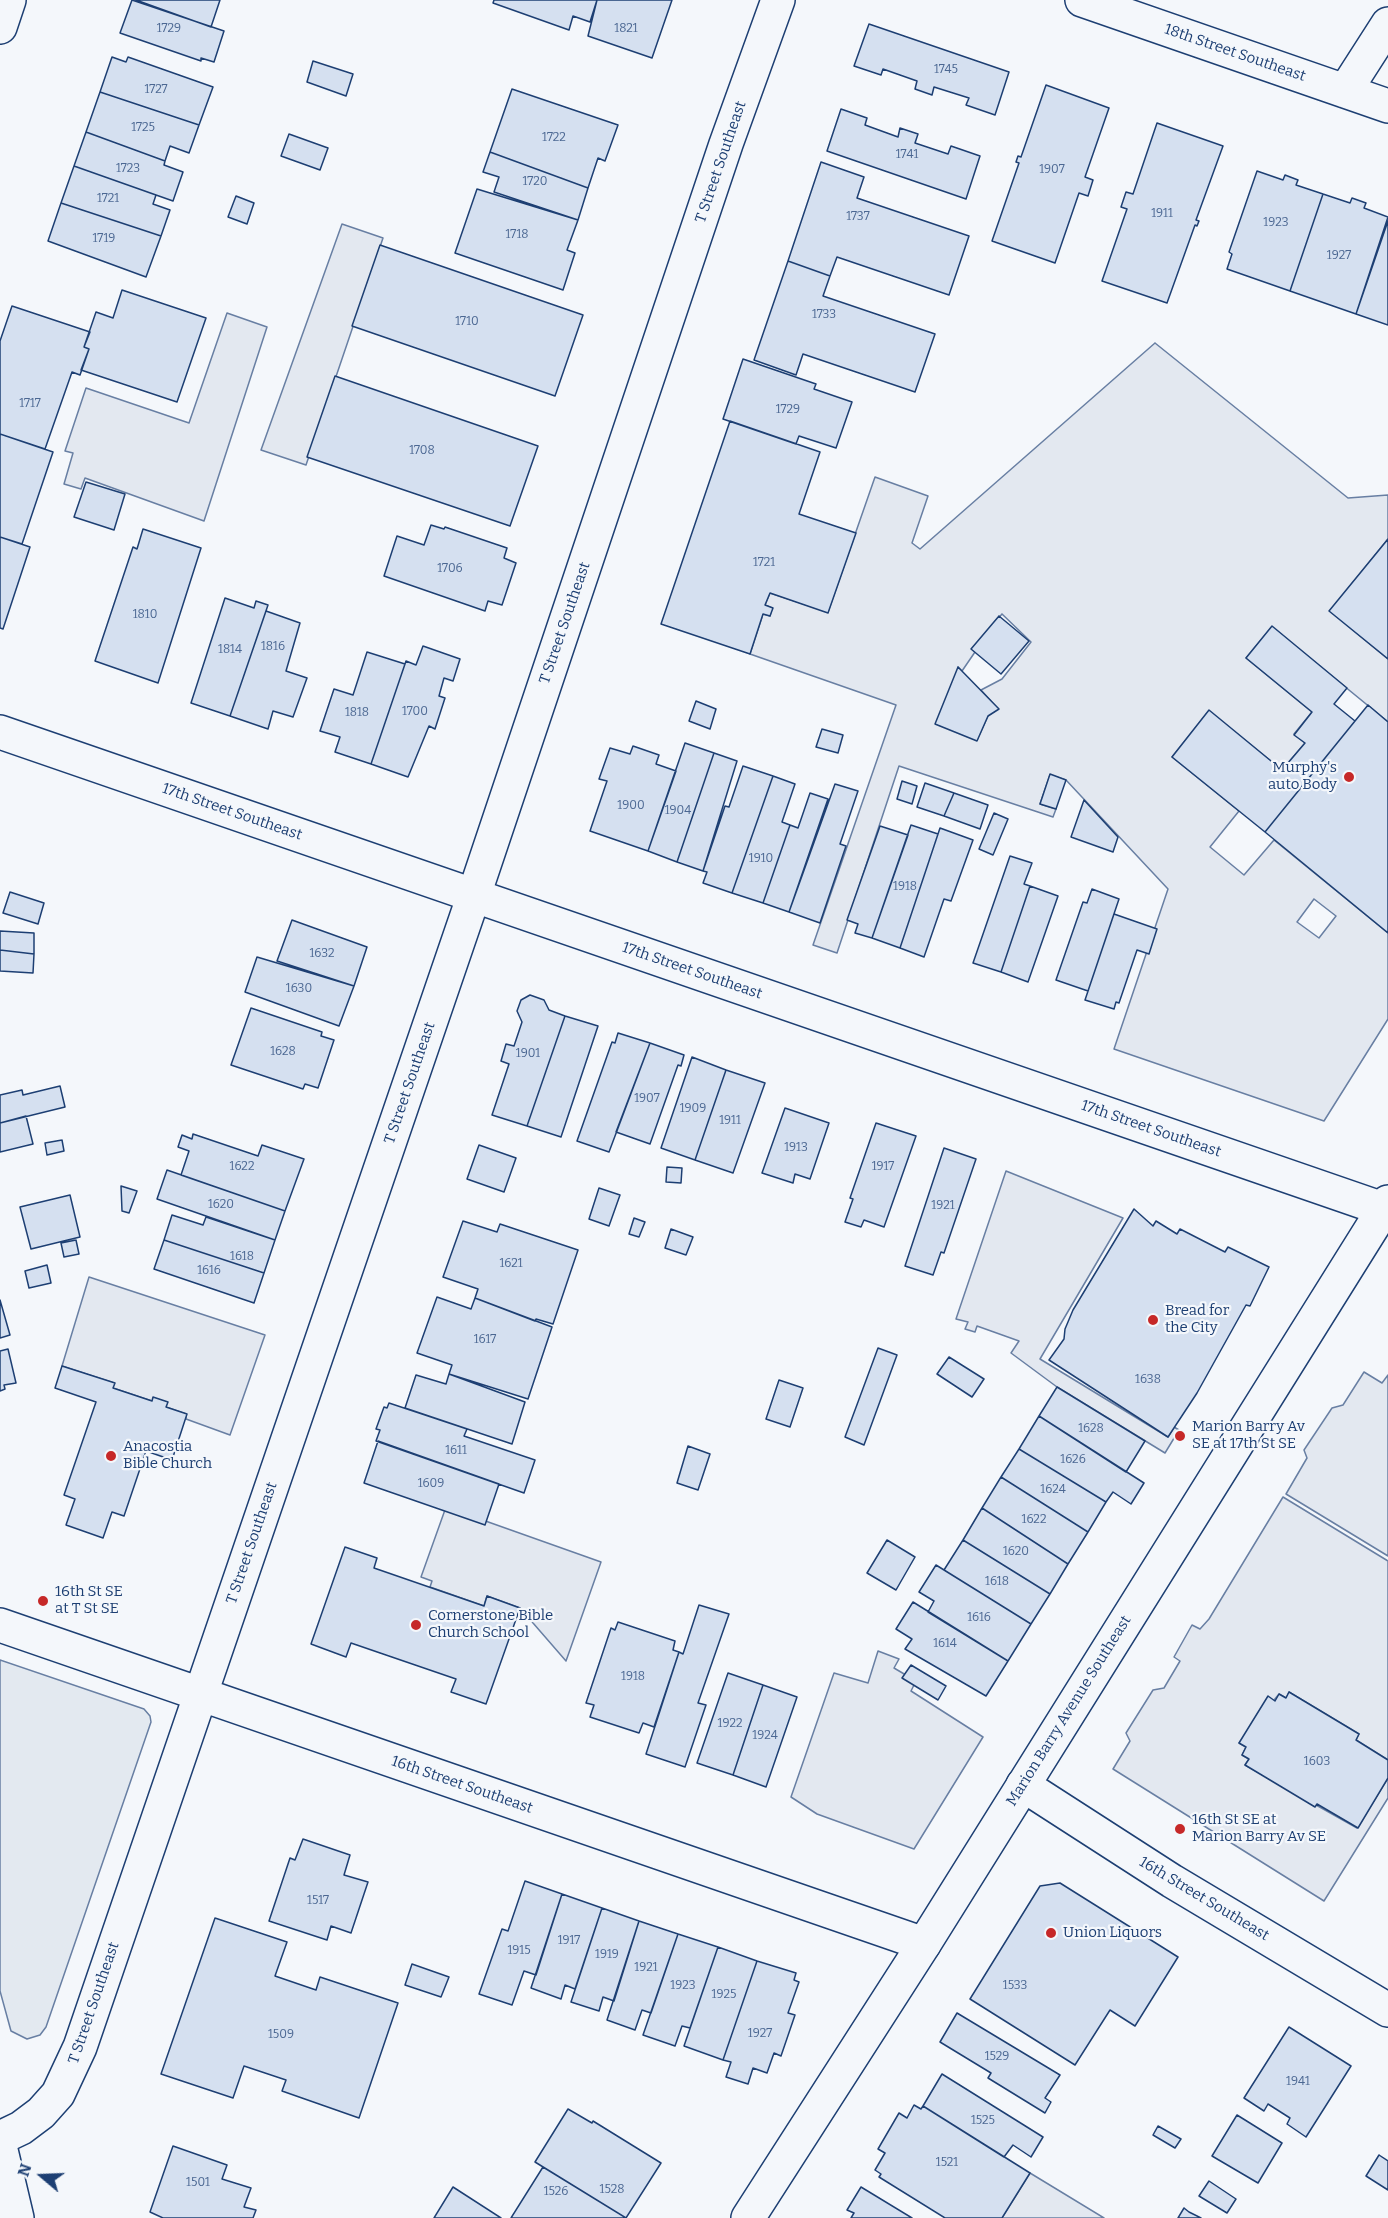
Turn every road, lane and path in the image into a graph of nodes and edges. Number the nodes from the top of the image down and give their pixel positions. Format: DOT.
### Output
graph roads {
  1 [pos="9,0"];
  2 [pos="778,0"];
  3 [pos="1082,0"];
  4 [pos="1388,24"];
  5 [pos="0,27"];
  6 [pos="1345,91"];
  7 [pos="1388,106"];
  8 [pos="0,732"];
  9 [pos="474,895"];
  10 [pos="1386,1205"];
  11 [pos="0,1625"];
  12 [pos="200,1694"];
  13 [pos="1023,1785"];
  14 [pos="924,1944"];
  15 [pos="1388,2010"];
  16 [pos="0,2138"];
  17 [pos="0,2146"];
  18 [pos="17,2218"];
  19 [pos="748,2218"];
  1 -- 5 [label="street"];
  2 -- 9 [label="street, T Street Southeast"];
  3 -- 6 [label="street, 18th Street Southeast"];
  4 -- 6 [label="street"];
  6 -- 7 [label="street, 18th Street Southeast"];
  8 -- 9 [label="street, 17th Street Southeast"];
  9 -- 10 [label="street, 17th Street Southeast"];
  9 -- 12 [label="street, T Street Southeast"];
  10 -- 13 [label="street, Marion Barry Avenue Southeast"];
  11 -- 12 [label="street, 16th Street Southeast"];
  12 -- 14 [label="street, 16th Street Southeast"];
  12 -- 16 [label="street, T Street Southeast"];
  13 -- 14 [label="street, Marion Barry Avenue Southeast"];
  13 -- 15 [label="street, 16th Street Southeast"];
  14 -- 19 [label="street, Marion Barry Avenue Southeast"];
  17 -- 18 [label="street"];
}
